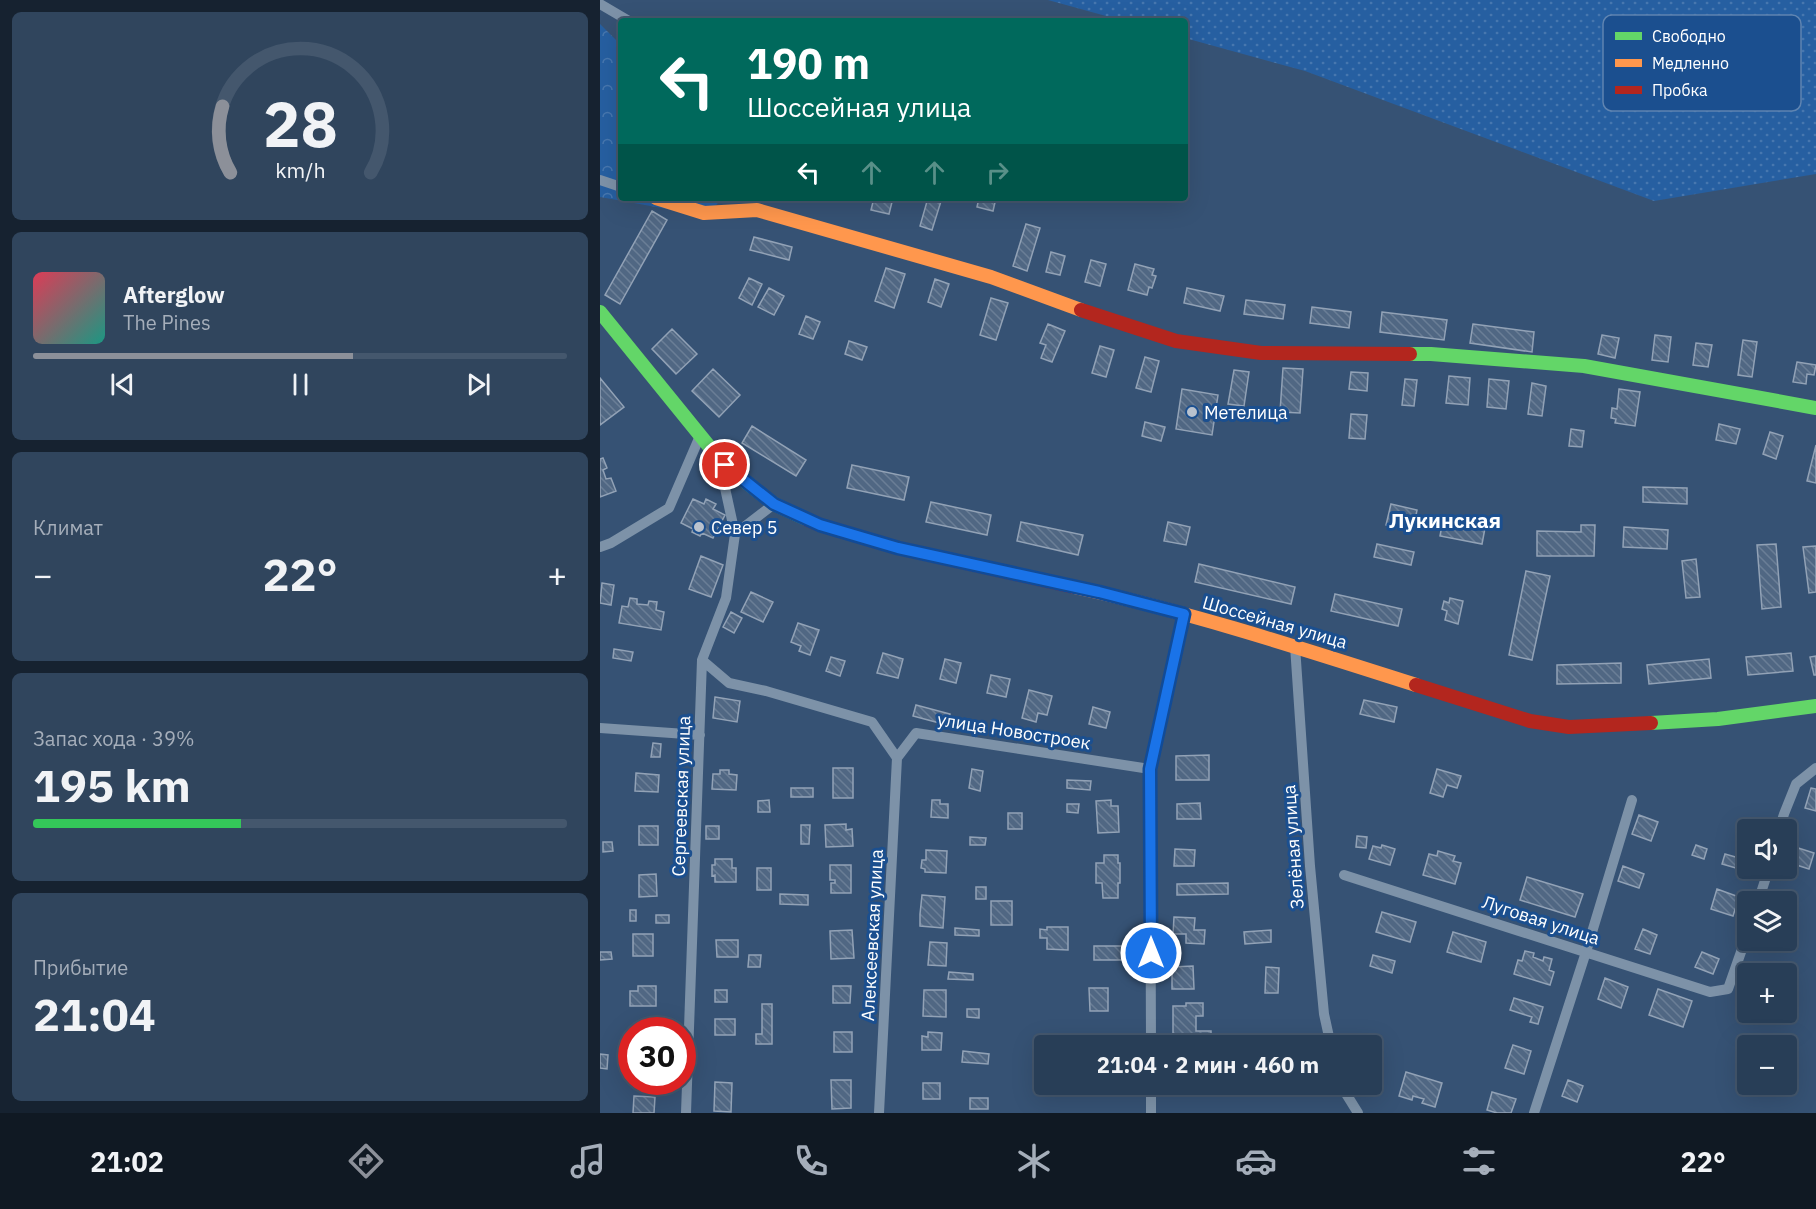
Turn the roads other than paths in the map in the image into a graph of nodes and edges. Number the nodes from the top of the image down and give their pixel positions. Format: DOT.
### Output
graph roads {
  1 [pos="600,4"];
  2 [pos="623,18"];
  3 [pos="600,180"];
  4 [pos="618,186"];
  5 [pos="666,201"];
  6 [pos="756,204"];
  7 [pos="600,312"];
  8 [pos="1816,408"];
  9 [pos="700,436"];
  10 [pos="725,465"];
  11 [pos="774,504"];
  12 [pos="735,534"];
  13 [pos="600,547"];
  14 [pos="1184,614"];
  15 [pos="1295,645"];
  16 [pos="702,660"];
  17 [pos="1816,706"];
  18 [pos="600,728"];
  19 [pos="699,735"];
  20 [pos="897,758"];
  21 [pos="1816,768"];
  22 [pos="1150,769"];
  23 [pos="1632,800"];
  24 [pos="1782,819"];
  25 [pos="1344,875"];
  26 [pos="1741,951"];
  27 [pos="1586,952"];
  28 [pos="1151,1035"];
  29 [pos="1329,1035"];
  30 [pos="1151,1095"];
  31 [pos="1347,1095"];
  32 [pos="686,1113"];
  33 [pos="879,1113"];
  34 [pos="1151,1113"];
  35 [pos="1358,1113"];
  36 [pos="1534,1113"];
  1 -- 2 [label="street"];
  3 -- 4 [label="street"];
  5 -- 6 [label="main road"];
  6 -- 8 [label="main road"];
  7 -- 9 [label="main road, Шоссейная улица"];
  9 -- 10 [label="main road, Шоссейная улица"];
  9 -- 13 [label="street"];
  10 -- 11 [label="main road, Шоссейная улица"];
  10 -- 12 [label="street"];
  11 -- 12 [label="street"];
  11 -- 14 [label="main road, Шоссейная улица"];
  12 -- 16 [label="street, Сергеевская улица"];
  14 -- 15 [label="main road, Шоссейная улица"];
  14 -- 22 [label="street"];
  15 -- 17 [label="main road, Шоссейная улица"];
  15 -- 29 [label="street, Зелёная улица"];
  16 -- 19 [label="street, Сергеевская улица"];
  16 -- 20 [label="street"];
  18 -- 19 [label="street"];
  19 -- 32 [label="street, Сергеевская улица"];
  20 -- 22 [label="street, улица Новостроек"];
  20 -- 33 [label="street, Алексеевская улица"];
  21 -- 24 [label="street"];
  22 -- 28 [label="street"];
  23 -- 27 [label="street"];
  25 -- 27 [label="street, Луговая улица"];
  26 -- 27 [label="street, Луговая улица"];
  27 -- 36 [label="street"];
  30 -- 34 [label="street"];
  31 -- 35 [label="street"];
}
